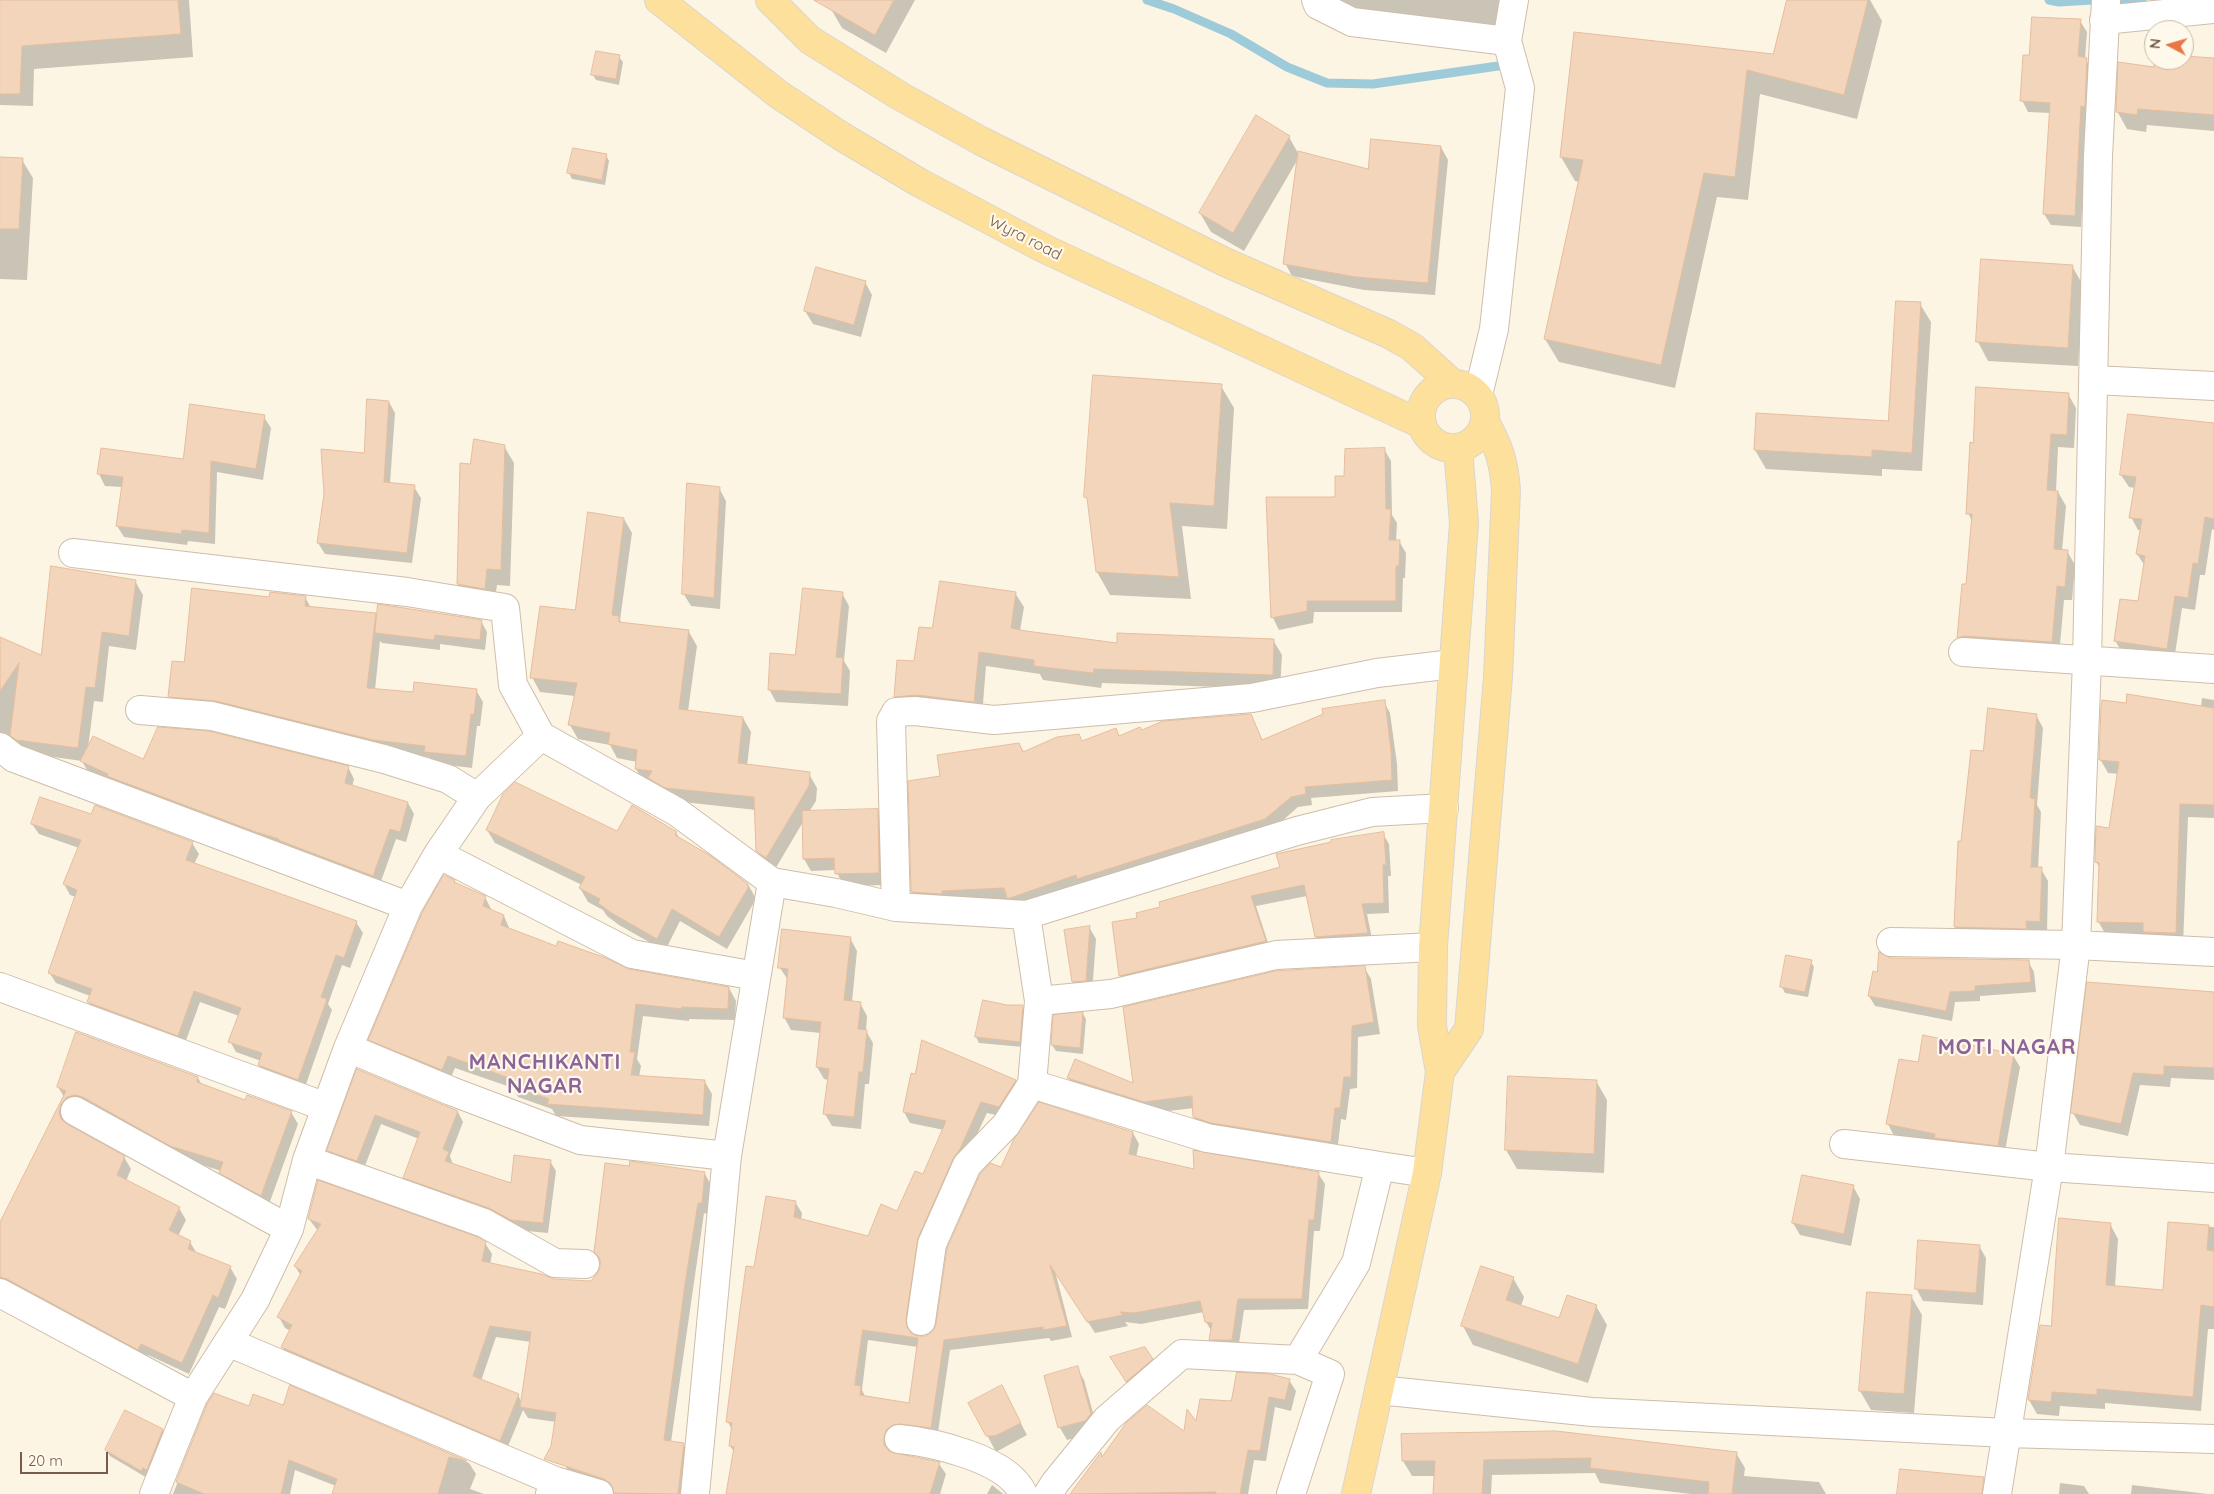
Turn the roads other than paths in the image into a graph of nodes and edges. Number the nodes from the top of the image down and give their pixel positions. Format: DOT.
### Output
graph roads {
  1 [pos="659,0"];
  2 [pos="770,0"];
  3 [pos="1316,0"];
  4 [pos="1514,0"];
  5 [pos="2214,9"];
  6 [pos="2105,10"];
  7 [pos="1507,41"];
  8 [pos="2094,380"];
  9 [pos="1452,383"];
  10 [pos="2214,386"];
  11 [pos="1478,395"];
  12 [pos="1485,422"];
  13 [pos="1421,424"];
  14 [pos="1458,448"];
  15 [pos="73,553"];
  16 [pos="1963,652"];
  17 [pos="2087,661"];
  18 [pos="1453,664"];
  19 [pos="2214,669"];
  20 [pos="140,710"];
  21 [pos="541,736"];
  22 [pos="0,747"];
  23 [pos="477,797"];
  24 [pos="1444,808"];
  25 [pos="438,854"];
  26 [pos="772,882"];
  27 [pos="408,906"];
  28 [pos="896,907"];
  29 [pos="1026,915"];
  30 [pos="1891,942"];
  31 [pos="2076,945"];
  32 [pos="1433,947"];
  33 [pos="2214,952"];
  34 [pos="756,976"];
  35 [pos="0,987"];
  36 [pos="1039,1002"];
  37 [pos="348,1048"];
  38 [pos="1440,1072"];
  39 [pos="1032,1084"];
  40 [pos="326,1107"];
  41 [pos="75,1111"];
  42 [pos="1844,1144"];
  43 [pos="728,1156"];
  44 [pos="307,1160"];
  45 [pos="1380,1166"];
  46 [pos="2050,1166"];
  47 [pos="1427,1172"];
  48 [pos="2214,1178"];
  49 [pos="289,1229"];
  50 [pos="585,1264"];
  51 [pos="0,1293"];
  52 [pos="920,1321"];
  53 [pos="228,1342"];
  54 [pos="1298,1360"];
  55 [pos="1379,1390"];
  56 [pos="193,1397"];
  57 [pos="2007,1433"];
  58 [pos="899,1439"];
  59 [pos="2214,1439"];
  60 [pos="552,1488"];
  61 [pos="159,1492"];
  62 [pos="599,1494"];
  63 [pos="695,1494"];
  64 [pos="1023,1494"];
  65 [pos="1048,1494"];
  66 [pos="1291,1494"];
  67 [pos="1356,1494"];
  68 [pos="1997,1494"];
  1 -- 13 [label="main road, Wyra road"];
  2 -- 9 [label="main road"];
  3 -- 7 [label="street"];
  4 -- 7 [label="street"];
  5 -- 6 [label="street"];
  6 -- 8 [label="street"];
  7 -- 11 [label="street"];
  8 -- 10 [label="street"];
  8 -- 17 [label="street"];
  9 -- 11 [label="main road"];
  9 -- 13 [label="main road"];
  11 -- 12 [label="main road"];
  12 -- 14 [label="main road"];
  12 -- 38 [label="main road"];
  13 -- 14 [label="main road"];
  14 -- 18 [label="main road"];
  15 -- 21 [label="street"];
  16 -- 17 [label="street"];
  17 -- 19 [label="street"];
  17 -- 31 [label="street"];
  18 -- 24 [label="main road"];
  18 -- 28 [label="street"];
  20 -- 23 [label="street"];
  21 -- 23 [label="street"];
  21 -- 26 [label="street"];
  22 -- 27 [label="street"];
  23 -- 25 [label="street"];
  24 -- 29 [label="street"];
  24 -- 32 [label="main road"];
  25 -- 27 [label="street"];
  25 -- 34 [label="street"];
  26 -- 28 [label="street"];
  26 -- 34 [label="street"];
  27 -- 37 [label="street"];
  28 -- 29 [label="street"];
  29 -- 36 [label="street"];
  30 -- 31 [label="street"];
  31 -- 33 [label="street"];
  31 -- 46 [label="street"];
  32 -- 36 [label="street"];
  32 -- 38 [label="main road"];
  34 -- 43 [label="street"];
  35 -- 40 [label="street"];
  36 -- 39 [label="street"];
  37 -- 40 [label="street"];
  37 -- 43 [label="street"];
  38 -- 47 [label="main road"];
  39 -- 45 [label="street"];
  39 -- 52 [label="street"];
  40 -- 44 [label="street"];
  41 -- 49 [label="street"];
  42 -- 46 [label="street"];
  43 -- 63 [label="street"];
  44 -- 49 [label="street"];
  44 -- 50 [label="street"];
  45 -- 47 [label="street"];
  45 -- 54 [label="street"];
  46 -- 48 [label="street"];
  46 -- 57 [label="street"];
  47 -- 55 [label="main road"];
  49 -- 53 [label="street"];
  51 -- 56 [label="street"];
  53 -- 56 [label="street"];
  53 -- 60 [label="street"];
  54 -- 65 [label="street"];
  54 -- 66 [label="street"];
  55 -- 57 [label="street"];
  55 -- 67 [label="main road"];
  56 -- 61 [label="street"];
  57 -- 59 [label="street"];
  57 -- 68 [label="street"];
  58 -- 64 [label="street"];
  60 -- 62 [label="street"];
}
